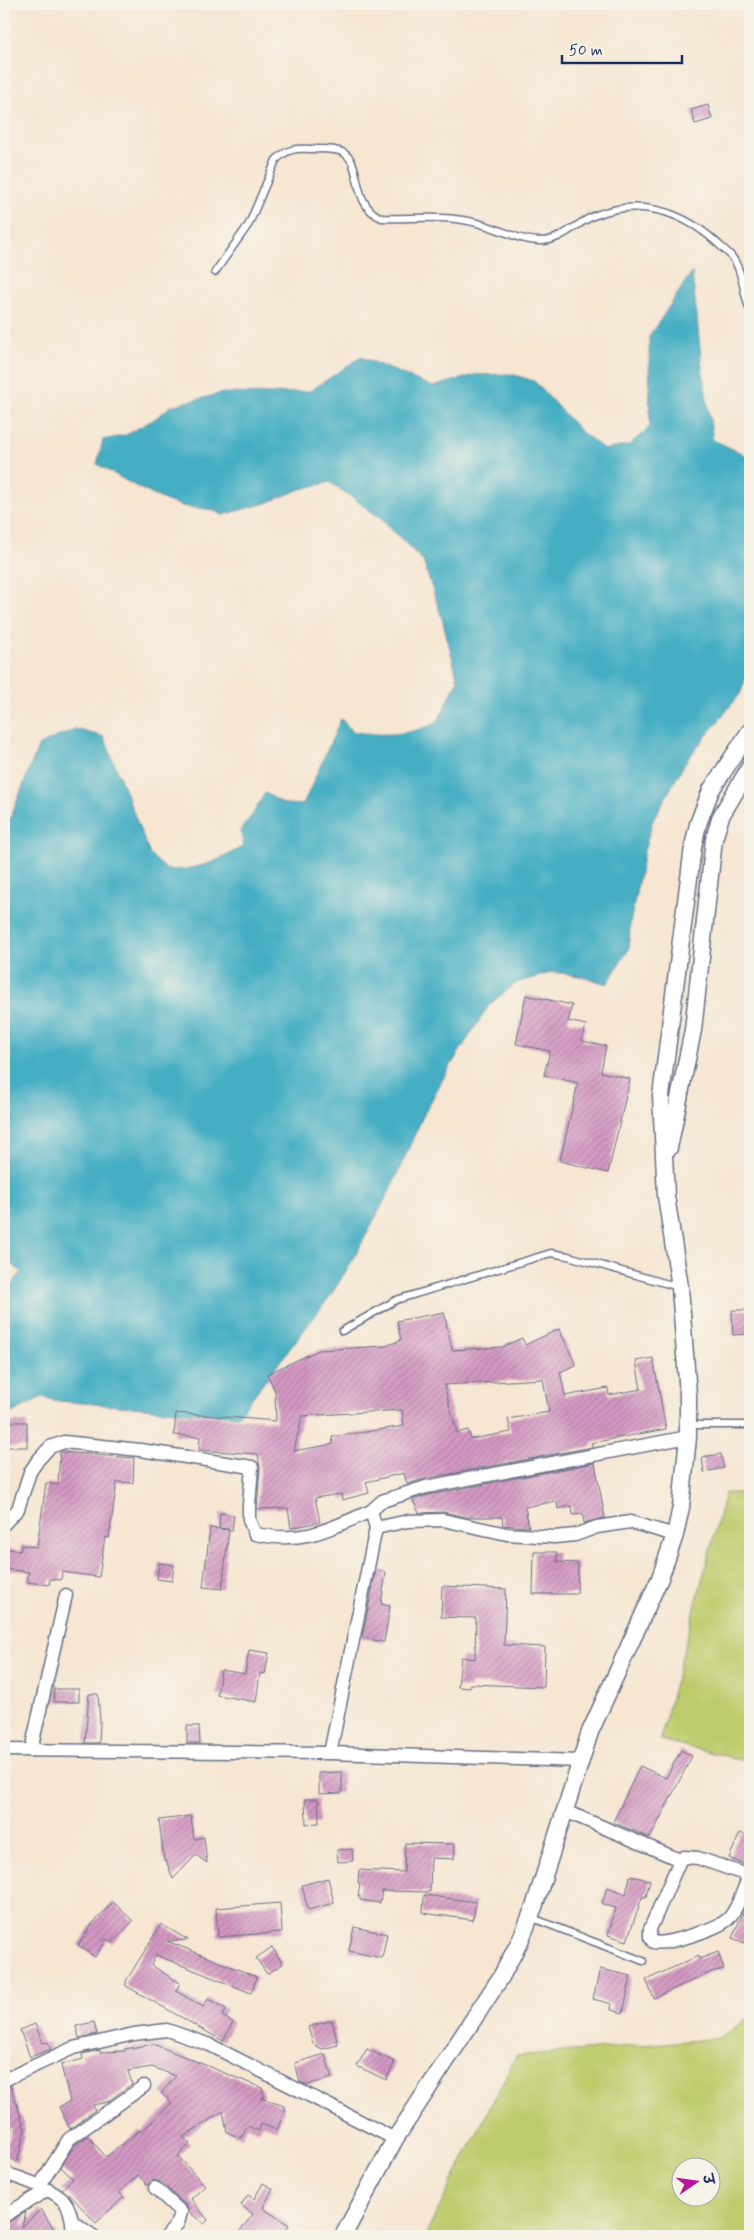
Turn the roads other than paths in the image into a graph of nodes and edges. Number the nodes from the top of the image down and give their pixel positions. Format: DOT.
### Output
graph roads {
  1 [pos="215,272"];
  2 [pos="750,310"];
  3 [pos="750,731"];
  4 [pos="750,768"];
  5 [pos="665,1172"];
  6 [pos="680,1287"];
  7 [pos="342,1330"];
  8 [pos="750,1425"];
  9 [pos="688,1431"];
  10 [pos="371,1511"];
  11 [pos="4,1524"];
  12 [pos="376,1528"];
  13 [pos="675,1535"];
  14 [pos="66,1595"];
  15 [pos="4,1750"];
  16 [pos="31,1750"];
  17 [pos="330,1753"];
  18 [pos="581,1761"];
  19 [pos="565,1811"];
  20 [pos="680,1860"];
  21 [pos="750,1876"];
  22 [pos="530,1917"];
  23 [pos="643,1961"];
  24 [pos="4,2080"];
  25 [pos="144,2086"];
  26 [pos="395,2139"];
  27 [pos="4,2173"];
  28 [pos="44,2188"];
  29 [pos="155,2188"];
  30 [pos="4,2216"];
  31 [pos="73,2222"];
  32 [pos="72,2236"];
  33 [pos="93,2236"];
  34 [pos="167,2236"];
  35 [pos="343,2236"];
  1 -- 2 [label="lane"];
  3 -- 5 [label="street"];
  4 -- 5 [label="street"];
  5 -- 6 [label="street"];
  6 -- 7 [label="lane"];
  6 -- 9 [label="street"];
  8 -- 9 [label="lane"];
  9 -- 10 [label="street"];
  9 -- 13 [label="street"];
  10 -- 11 [label="street"];
  10 -- 12 [label="street"];
  12 -- 13 [label="street"];
  12 -- 17 [label="street"];
  13 -- 18 [label="street"];
  14 -- 16 [label="street"];
  15 -- 16 [label="street"];
  16 -- 17 [label="street"];
  17 -- 18 [label="street"];
  18 -- 19 [label="street"];
  19 -- 20 [label="street"];
  19 -- 22 [label="street"];
  20 -- 21 [label="street"];
  20 -- 21 [label="street"];
  22 -- 23 [label="lane"];
  22 -- 26 [label="street"];
  24 -- 26 [label="street"];
  25 -- 28 [label="street"];
  26 -- 35 [label="street"];
  27 -- 28 [label="street"];
  28 -- 30 [label="street"];
  28 -- 31 [label="street"];
  29 -- 34 [label="street"];
  31 -- 32 [label="street"];
  31 -- 33 [label="street"];
}
